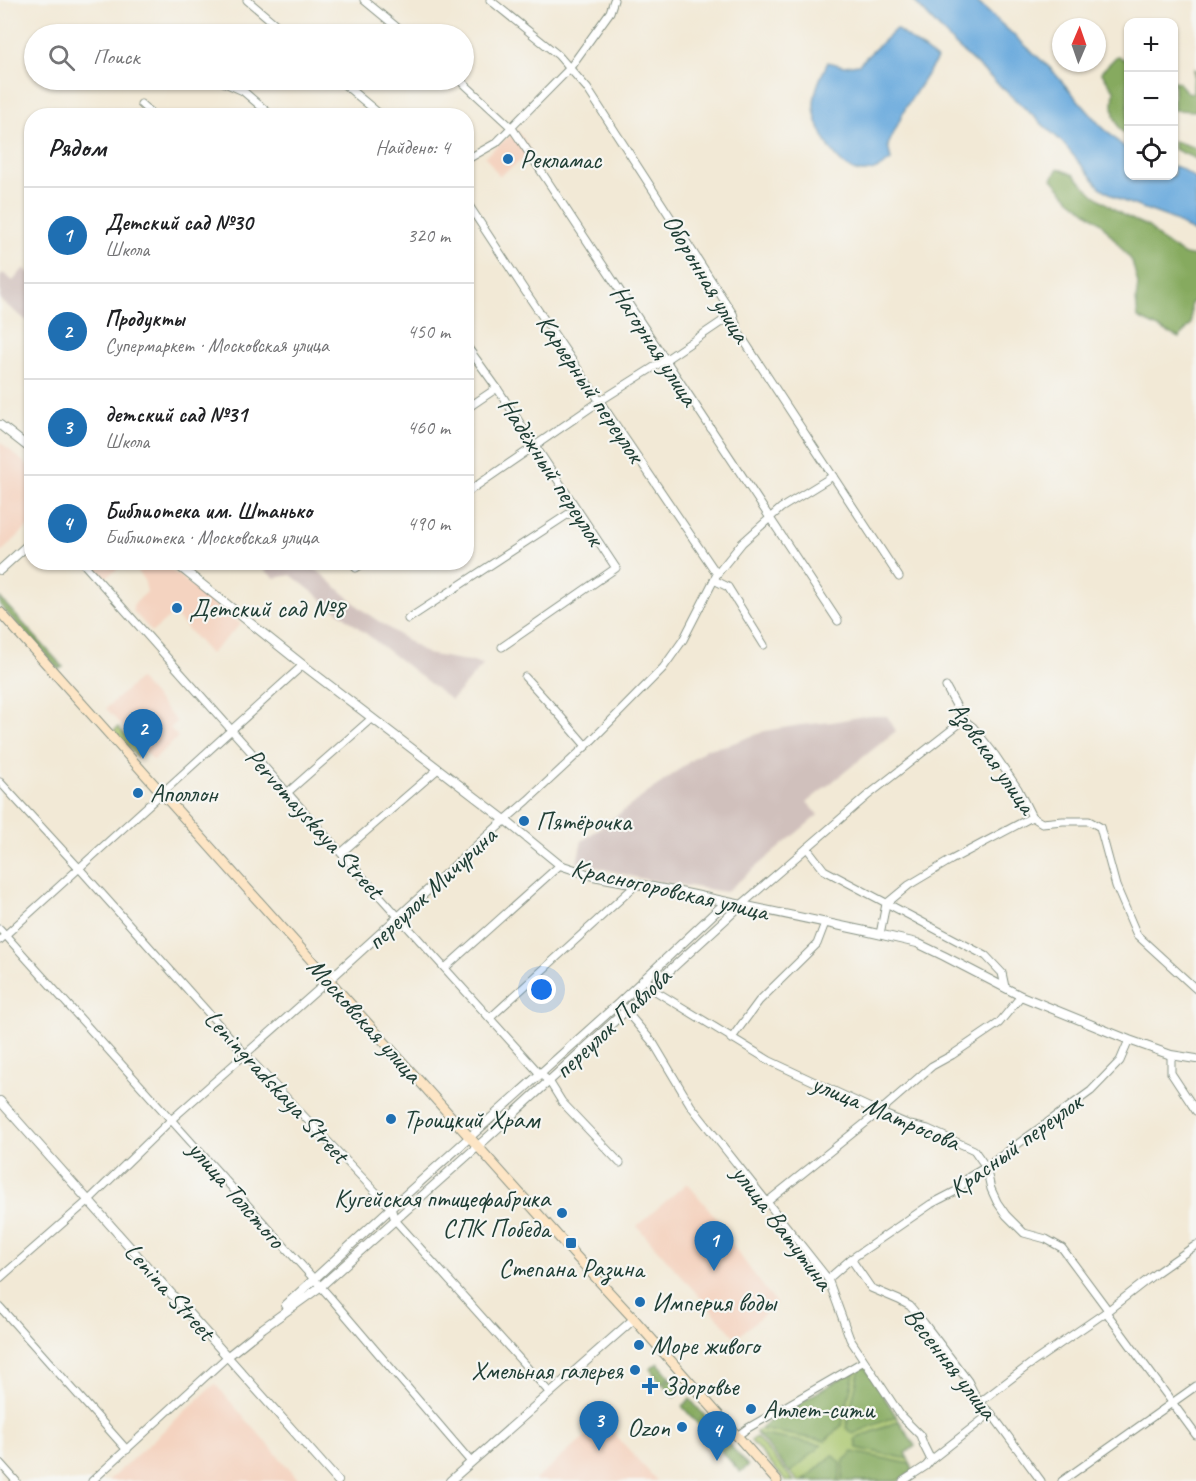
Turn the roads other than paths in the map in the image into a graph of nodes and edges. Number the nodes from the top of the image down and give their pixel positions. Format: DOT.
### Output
graph roads {
  1 [pos="247,0"];
  2 [pos="364,0"];
  3 [pos="490,0"];
  4 [pos="614,0"];
  5 [pos="275,24"];
  6 [pos="391,24"];
  7 [pos="569,69"];
  8 [pos="241,90"];
  9 [pos="355,90"];
  10 [pos="471,90"];
  11 [pos="141,104"];
  12 [pos="145,108"];
  13 [pos="263,108"];
  14 [pos="374,108"];
  15 [pos="512,128"];
  16 [pos="474,155"];
  17 [pos="474,213"];
  18 [pos="733,314"];
  19 [pos="474,356"];
  20 [pos="665,360"];
  21 [pos="497,388"];
  22 [pos="600,402"];
  23 [pos="474,404"];
  24 [pos="0,425"];
  25 [pos="24,444"];
  26 [pos="535,446"];
  27 [pos="833,476"];
  28 [pos="474,488"];
  29 [pos="576,509"];
  30 [pos="770,518"];
  31 [pos="24,548"];
  32 [pos="0,570"];
  33 [pos="89,570"];
  34 [pos="184,570"];
  35 [pos="715,577"];
  36 [pos="899,577"];
  37 [pos="0,612"];
  38 [pos="408,619"];
  39 [pos="838,621"];
  40 [pos="764,645"];
  41 [pos="502,647"];
  42 [pos="303,665"];
  43 [pos="525,677"];
  44 [pos="946,687"];
  45 [pos="372,718"];
  46 [pos="964,720"];
  47 [pos="232,730"];
  48 [pos="586,746"];
  49 [pos="438,769"];
  50 [pos="0,782"];
  51 [pos="161,793"];
  52 [pos="287,793"];
  53 [pos="1032,817"];
  54 [pos="505,820"];
  55 [pos="807,848"];
  56 [pos="341,854"];
  57 [pos="560,865"];
  58 [pos="79,868"];
  59 [pos="637,884"];
  60 [pos="726,902"];
  61 [pos="886,904"];
  62 [pos="741,905"];
  63 [pos="399,917"];
  64 [pos="825,923"];
  65 [pos="880,934"];
  66 [pos="2,935"];
  67 [pos="445,968"];
  68 [pos="645,978"];
  69 [pos="329,980"];
  70 [pos="652,986"];
  71 [pos="1005,987"];
  72 [pos="1196,989"];
  73 [pos="1021,996"];
  74 [pos="619,1003"];
  75 [pos="626,1010"];
  76 [pos="490,1017"];
  77 [pos="732,1039"];
  78 [pos="1129,1040"];
  79 [pos="245,1054"];
  80 [pos="1171,1055"];
  81 [pos="1196,1059"];
  82 [pos="540,1074"];
  83 [pos="549,1081"];
  84 [pos="0,1101"];
  85 [pos="1196,1111"];
  86 [pos="879,1112"];
  87 [pos="171,1120"];
  88 [pos="470,1137"];
  89 [pos="478,1146"];
  90 [pos="620,1163"];
  91 [pos="986,1167"];
  92 [pos="88,1200"];
  93 [pos="768,1202"];
  94 [pos="391,1208"];
  95 [pos="395,1220"];
  96 [pos="1196,1245"];
  97 [pos="851,1259"];
  98 [pos="0,1278"];
  99 [pos="828,1279"];
  100 [pos="313,1280"];
  101 [pos="320,1287"];
  102 [pos="0,1307"];
  103 [pos="1107,1311"];
  104 [pos="634,1319"];
  105 [pos="262,1328"];
  106 [pos="228,1356"];
  107 [pos="864,1361"];
  108 [pos="1196,1386"];
  109 [pos="550,1393"];
  110 [pos="979,1403"];
  111 [pos="1172,1403"];
  112 [pos="991,1413"];
  113 [pos="737,1436"];
  114 [pos="1196,1436"];
  115 [pos="127,1450"];
  116 [pos="932,1460"];
  117 [pos="471,1462"];
  118 [pos="0,1463"];
  119 [pos="16,1481"];
  120 [pos="92,1481"];
  121 [pos="338,1481"];
  122 [pos="450,1481"];
  123 [pos="777,1481"];
  124 [pos="903,1481"];
  125 [pos="1041,1481"];
  126 [pos="1062,1481"];
  1 -- 5 [label="street"];
  2 -- 6 [label="street"];
  3 -- 7 [label="street, Оборонная улица"];
  4 -- 7 [label="street"];
  7 -- 15 [label="street"];
  7 -- 18 [label="street, Оборонная улица"];
  8 -- 13 [label="street"];
  9 -- 14 [label="street"];
  10 -- 15 [label="street, Нагорная улица"];
  11 -- 12 [label="street"];
  15 -- 16 [label="street"];
  15 -- 20 [label="street, Нагорная улица"];
  17 -- 22 [label="street, Карьерный переулок"];
  18 -- 20 [label="street"];
  18 -- 27 [label="street, Оборонная улица"];
  19 -- 21 [label="street, Надёжный переулок"];
  20 -- 22 [label="street"];
  20 -- 30 [label="street, Нагорная улица"];
  21 -- 23 [label="street"];
  21 -- 26 [label="street, Надёжный переулок"];
  22 -- 26 [label="street"];
  22 -- 35 [label="street, Карьерный переулок"];
  24 -- 25 [label="street"];
  26 -- 28 [label="street"];
  26 -- 29 [label="street, Надёжный переулок"];
  27 -- 30 [label="street, переулок Мичурина"];
  27 -- 36 [label="street, Оборонная улица"];
  29 -- 38 [label="street"];
  29 -- 41 [label="street, Надёжный переулок"];
  30 -- 35 [label="street, переулок Мичурина"];
  30 -- 39 [label="street, Нагорная улица"];
  31 -- 32 [label="street"];
  33 -- 47 [label="street, Pervomayskaya Street"];
  34 -- 42 [label="street, Красногоровская улица"];
  35 -- 40 [label="street, Карьерный переулок"];
  35 -- 48 [label="street, переулок Мичурина"];
  37 -- 51 [label="main road, Московская улица"];
  42 -- 45 [label="street, Красногоровская улица"];
  42 -- 47 [label="street"];
  43 -- 48 [label="street"];
  44 -- 46 [label="street, Азовская улица"];
  45 -- 49 [label="street, Красногоровская улица"];
  45 -- 52 [label="street"];
  46 -- 53 [label="street, Азовская улица"];
  46 -- 55 [label="street, переулок Павлова"];
  47 -- 51 [label="street"];
  47 -- 52 [label="street, Pervomayskaya Street"];
  48 -- 54 [label="street, переулок Мичурина"];
  49 -- 54 [label="street, Красногоровская улица"];
  49 -- 56 [label="street"];
  50 -- 58 [label="street, Leningradskaya Street"];
  51 -- 58 [label="street"];
  51 -- 69 [label="main road, Московская улица"];
  52 -- 56 [label="street, Pervomayskaya Street"];
  53 -- 61 [label="street"];
  53 -- 72 [label="street, Азовская улица"];
  54 -- 57 [label="street, Красногоровская улица"];
  54 -- 63 [label="street, переулок Мичурина"];
  55 -- 61 [label="street"];
  55 -- 62 [label="street, переулок Павлова"];
  56 -- 63 [label="street, Pervomayskaya Street"];
  57 -- 59 [label="street, Красногоровская улица"];
  57 -- 67 [label="street"];
  58 -- 66 [label="street"];
  58 -- 79 [label="street, Leningradskaya Street"];
  59 -- 60 [label="street, Красногоровская улица"];
  59 -- 76 [label="street"];
  60 -- 62 [label="street, Красногоровская улица"];
  60 -- 68 [label="street, переулок Павлова"];
  61 -- 65 [label="street"];
  61 -- 71 [label="street"];
  62 -- 64 [label="street, Красногоровская улица"];
  62 -- 70 [label="street, переулок Павлова"];
  63 -- 67 [label="street, Pervomayskaya Street"];
  63 -- 69 [label="street, переулок Мичурина"];
  64 -- 65 [label="street, Красногоровская улица"];
  64 -- 77 [label="street"];
  65 -- 71 [label="street, Красногоровская улица"];
  66 -- 87 [label="street, улица Толстого"];
  67 -- 76 [label="street, Pervomayskaya Street"];
  68 -- 70 [label="street, улица Матросова"];
  68 -- 74 [label="street, переулок Павлова"];
  69 -- 79 [label="street, переулок Мичурина"];
  69 -- 88 [label="main road, Московская улица"];
  70 -- 75 [label="street, переулок Павлова"];
  70 -- 77 [label="street, улица Матросова"];
  71 -- 73 [label="street, Красногоровская улица"];
  73 -- 78 [label="street, Красногоровская улица"];
  73 -- 86 [label="street"];
  74 -- 75 [label="street, улица Ватутина"];
  74 -- 82 [label="street, переулок Павлова"];
  75 -- 83 [label="street, переулок Павлова"];
  75 -- 93 [label="street, улица Ватутина"];
  76 -- 82 [label="street, Pervomayskaya Street"];
  77 -- 86 [label="street, улица Матросова"];
  78 -- 80 [label="street, Красногоровская улица"];
  78 -- 91 [label="street, Красный переулок"];
  79 -- 87 [label="street, переулок Мичурина"];
  79 -- 94 [label="street, Leningradskaya Street"];
  80 -- 81 [label="street, Красногоровская улица"];
  80 -- 85 [label="street"];
  82 -- 83 [label="street, Pervomayskaya Street"];
  82 -- 88 [label="street, переулок Павлова"];
  83 -- 89 [label="street, переулок Павлова"];
  83 -- 90 [label="street, Pervomayskaya Street"];
  84 -- 92 [label="street, Lenina Street"];
  86 -- 91 [label="street, улица Матросова"];
  86 -- 93 [label="street"];
  87 -- 92 [label="street, переулок Мичурина"];
  87 -- 100 [label="street, улица Толстого"];
  88 -- 89 [label="main road, Московская улица"];
  88 -- 94 [label="street, переулок Павлова"];
  89 -- 95 [label="street, переулок Павлова"];
  89 -- 104 [label="main road, Московская улица"];
  91 -- 97 [label="street, Красный переулок"];
  91 -- 103 [label="street, улица Матросова"];
  92 -- 98 [label="street, переулок Мичурина"];
  92 -- 106 [label="street, Lenina Street"];
  93 -- 99 [label="street, улица Ватутина"];
  94 -- 95 [label="street, Leningradskaya Street"];
  94 -- 100 [label="street, переулок Павлова"];
  95 -- 101 [label="street, переулок Павлова"];
  95 -- 109 [label="street, Leningradskaya Street"];
  96 -- 103 [label="street"];
  97 -- 99 [label="street, Красный переулок"];
  97 -- 110 [label="street, Весенняя улица"];
  99 -- 107 [label="street, улица Ватутина"];
  100 -- 101 [label="street, улица Толстого"];
  100 -- 105 [label="street, переулок Павлова"];
  101 -- 105 [label="street, переулок Павлова"];
  101 -- 117 [label="street, улица Толстого"];
  102 -- 115 [label="street"];
  103 -- 110 [label="street"];
  103 -- 111 [label="street, улица Матросова"];
  104 -- 109 [label="street"];
  104 -- 113 [label="main road, Московская улица"];
  105 -- 106 [label="street, переулок Павлова"];
  106 -- 115 [label="street, переулок Павлова"];
  106 -- 121 [label="street, Lenina Street"];
  107 -- 113 [label="street"];
  107 -- 116 [label="street, улица Ватутина"];
  108 -- 111 [label="street"];
  109 -- 117 [label="street"];
  110 -- 112 [label="street, Весенняя улица"];
  111 -- 114 [label="street, улица Матросова"];
  111 -- 126 [label="street"];
  112 -- 116 [label="street"];
  112 -- 125 [label="street, Весенняя улица"];
  113 -- 123 [label="main road, Московская улица"];
  115 -- 120 [label="street, переулок Павлова"];
  116 -- 124 [label="street"];
  117 -- 122 [label="street"];
  118 -- 119 [label="street"];
}
